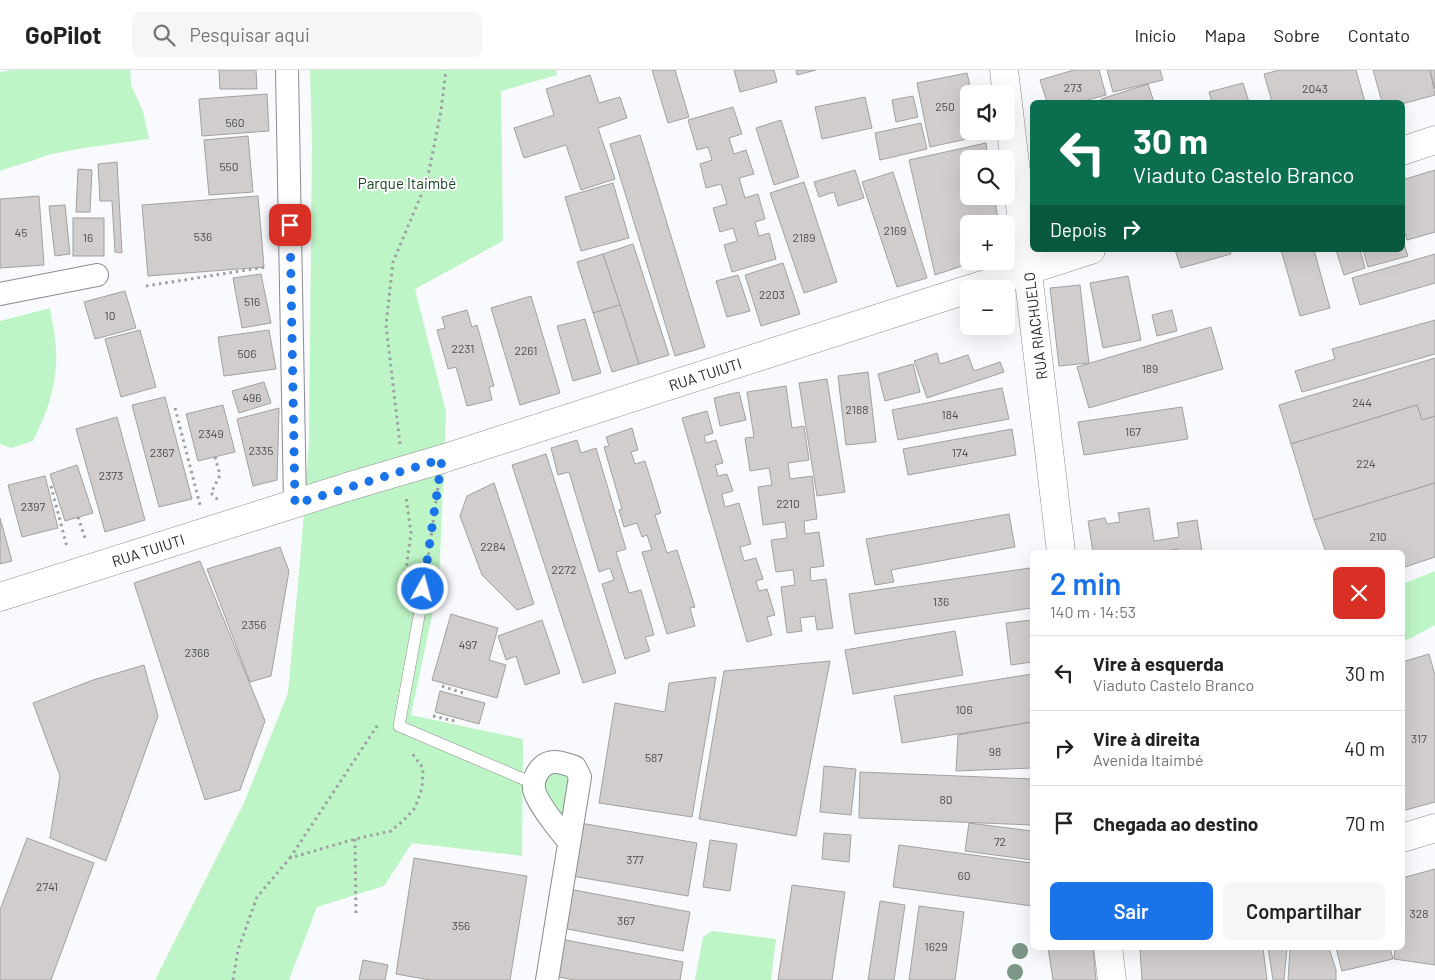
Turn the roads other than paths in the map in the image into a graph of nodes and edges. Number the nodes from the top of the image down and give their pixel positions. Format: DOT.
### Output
graph roads {
  1 [pos="287,70"];
  2 [pos="1004,70"];
  3 [pos="1435,140"];
  4 [pos="1405,150"];
  5 [pos="1086,252"];
  6 [pos="1028,270"];
  7 [pos="97,275"];
  8 [pos="997,280"];
  9 [pos="960,292"];
  10 [pos="0,294"];
  11 [pos="295,504"];
  12 [pos="1061,550"];
  13 [pos="0,598"];
  14 [pos="422,605"];
  15 [pos="535,784"];
  16 [pos="1435,828"];
  17 [pos="1405,837"];
  18 [pos="569,842"];
  19 [pos="1108,950"];
  20 [pos="547,980"];
  21 [pos="1112,980"];
  1 -- 11 [label="street"];
  2 -- 6 [label="street, RUA RIACHUELO"];
  3 -- 4 [label="street"];
  5 -- 6 [label="street, RUA TUIUTI"];
  6 -- 8 [label="street, RUA TUIUTI"];
  6 -- 12 [label="street, RUA RIACHUELO"];
  7 -- 10 [label="street"];
  9 -- 11 [label="street, RUA TUIUTI, bridge"];
  11 -- 13 [label="street, RUA TUIUTI"];
  14 -- 15 [label="lane"];
  15 -- 18 [label="street"];
  15 -- 18 [label="street"];
  16 -- 17 [label="street"];
  18 -- 20 [label="street"];
  19 -- 21 [label="street"];
}
